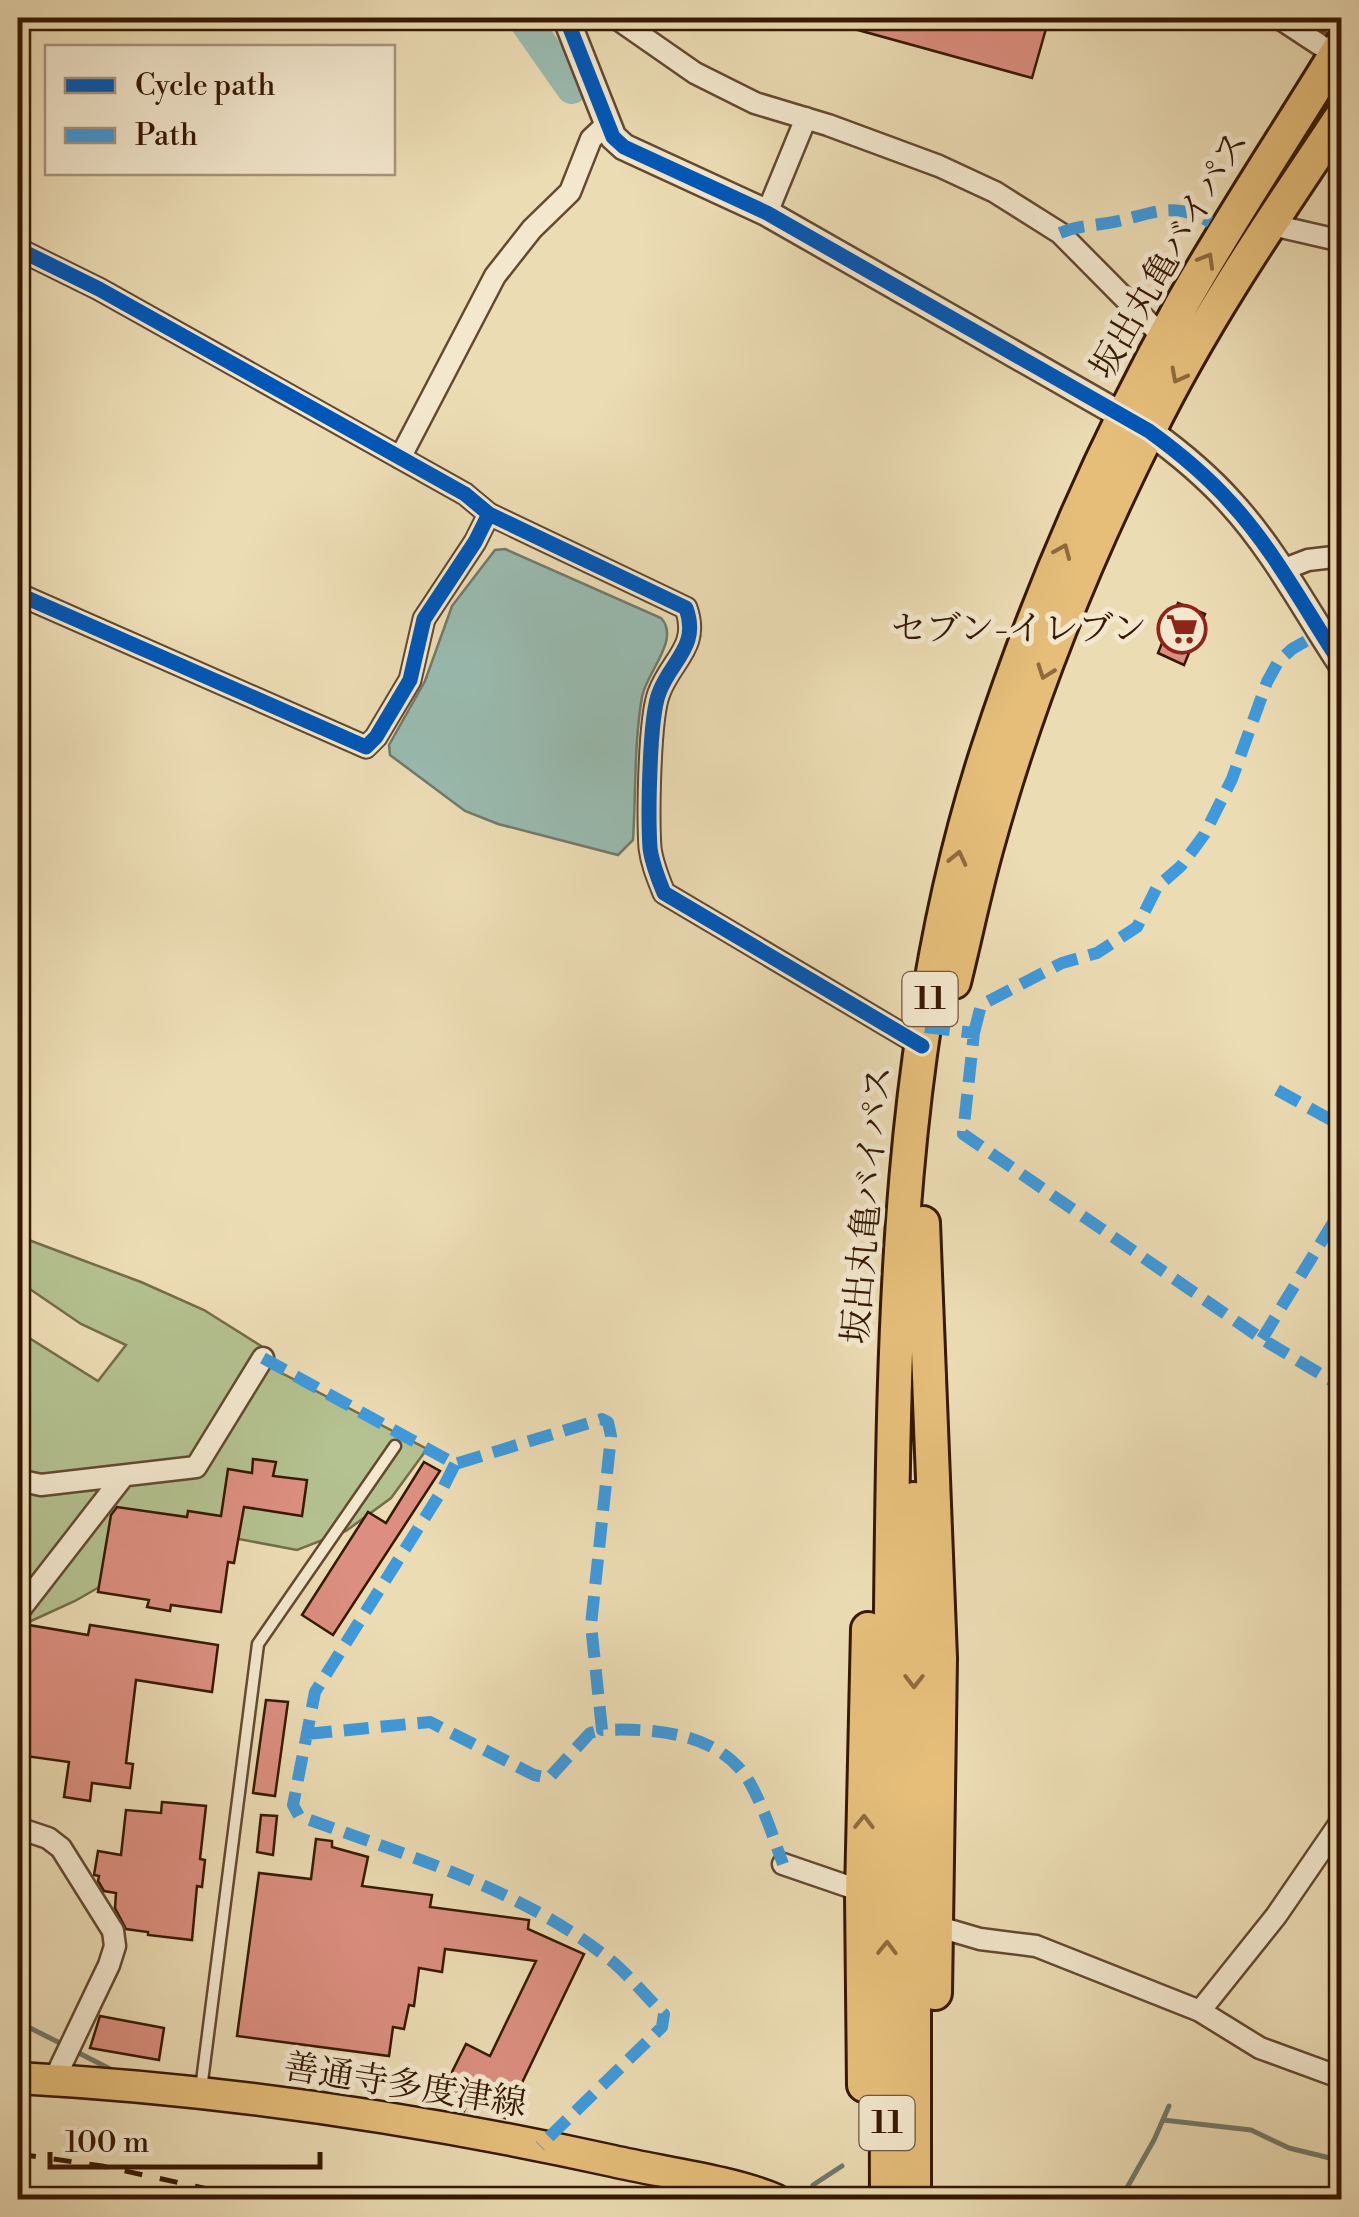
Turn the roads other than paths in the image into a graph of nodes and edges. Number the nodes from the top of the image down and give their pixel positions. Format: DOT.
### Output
graph roads {
  1 [pos="566,18"];
  2 [pos="616,18"];
  3 [pos="1279,18"];
  4 [pos="1323,18"];
  5 [pos="1342,28"];
  6 [pos="1331,44"];
  7 [pos="1342,116"];
  8 [pos="806,118"];
  9 [pos="606,124"];
  10 [pos="767,213"];
  11 [pos="1268,224"];
  12 [pos="1342,241"];
  13 [pos="18,249"];
  14 [pos="1164,338"];
  15 [pos="1136,423"];
  16 [pos="400,458"];
  17 [pos="489,514"];
  18 [pos="1342,556"];
  19 [pos="1282,570"];
  20 [pos="18,594"];
  21 [pos="1331,629"];
  22 [pos="1342,665"];
  23 [pos="922,1046"];
  24 [pos="910,1123"];
  25 [pos="922,1223"];
  26 [pos="263,1358"];
  27 [pos="394,1446"];
  28 [pos="122,1478"];
  29 [pos="18,1480"];
  30 [pos="18,1612"];
  31 [pos="1342,1820"];
  32 [pos="18,1828"];
  33 [pos="783,1864"];
  34 [pos="866,1896"];
  35 [pos="932,1925"];
  36 [pos="1200,2011"];
  37 [pos="900,2048"];
  38 [pos="18,2078"];
  39 [pos="1342,2078"];
  40 [pos="54,2080"];
  41 [pos="202,2083"];
  42 [pos="768,2198"];
  43 [pos="865,2200"];
  44 [pos="887,2200"];
  45 [pos="914,2200"];
  46 [pos="930,2200"];
  1 -- 9 [label="street"];
  2 -- 8 [label="street"];
  3 -- 6 [label="street"];
  4 -- 5 [label="street"];
  14 -- 6 [label="highway, 坂出丸亀バイパス / 11, one-way"];
  7 -- 11 [label="highway, 坂出丸亀バイパス / 11"];
  8 -- 10 [label="street"];
  8 -- 14 [label="street"];
  9 -- 10 [label="street"];
  9 -- 16 [label="street"];
  10 -- 15 [label="street"];
  11 -- 12 [label="street"];
  11 -- 15 [label="highway, 坂出丸亀バイパス / 11, one-way"];
  13 -- 16 [label="street"];
  14 -- 15 [label="highway, 坂出丸亀バイパス / 11"];
  15 -- 19 [label="street"];
  23 -- 15 [label="highway, 坂出丸亀バイパス / 11, one-way"];
  15 -- 25 [label="highway, 坂出丸亀バイパス / 11, one-way"];
  16 -- 17 [label="street"];
  17 -- 20 [label="street"];
  17 -- 23 [label="street"];
  18 -- 19 [label="street"];
  19 -- 21 [label="street"];
  21 -- 22 [label="street"];
  23 -- 24 [label="highway, 坂出丸亀バイパス / 11"];
  34 -- 24 [label="highway, one-way"];
  37 -- 24 [label="highway, 坂出丸亀バイパス / 11, one-way"];
  25 -- 35 [label="highway"];
  25 -- 37 [label="highway, 坂出丸亀バイパス / 11, one-way"];
  26 -- 28 [label="street"];
  27 -- 41 [label="lane"];
  28 -- 29 [label="street"];
  28 -- 30 [label="street"];
  31 -- 36 [label="street"];
  32 -- 40 [label="street"];
  33 -- 34 [label="street"];
  34 -- 43 [label="highway"];
  35 -- 36 [label="street"];
  35 -- 46 [label="highway"];
  36 -- 39 [label="street"];
  37 -- 44 [label="highway, 11"];
  37 -- 45 [label="highway, 11"];
  38 -- 40 [label="main road, 善通寺多度津線"];
  40 -- 41 [label="main road, 善通寺多度津線"];
  41 -- 42 [label="main road, 善通寺多度津線"];
}
